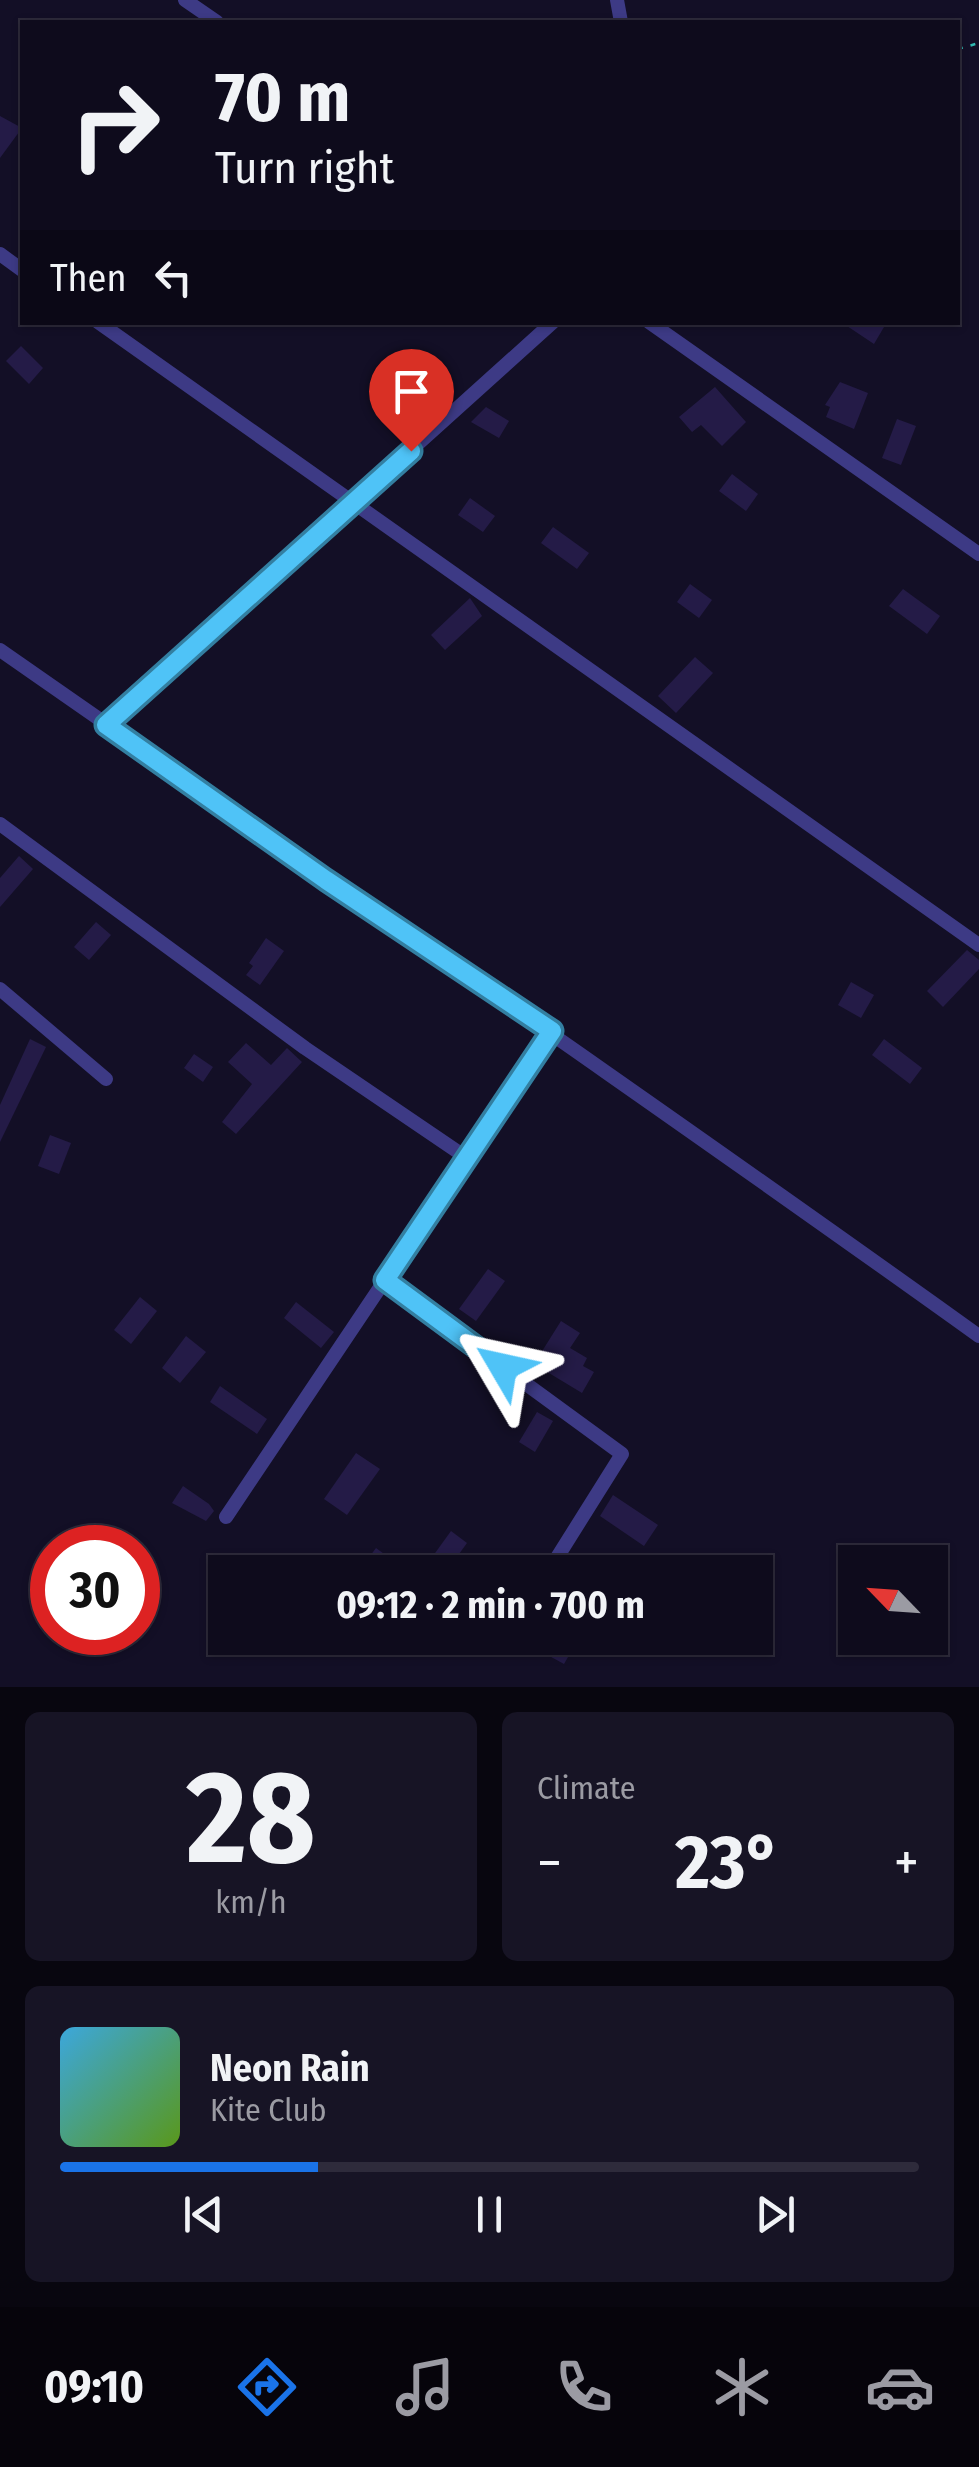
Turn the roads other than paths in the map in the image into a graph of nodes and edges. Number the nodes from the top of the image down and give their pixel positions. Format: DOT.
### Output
graph roads {
  1 [pos="185,0"];
  2 [pos="215,20"];
  3 [pos="102,325"];
  4 [pos="550,325"];
  5 [pos="653,325"];
  6 [pos="354,502"];
  7 [pos="979,554"];
  8 [pos="0,650"];
  9 [pos="106,725"];
  10 [pos="0,824"];
  11 [pos="979,945"];
  12 [pos="0,989"];
  13 [pos="552,1031"];
  14 [pos="106,1079"];
  15 [pos="467,1158"];
  16 [pos="385,1280"];
  17 [pos="979,1336"];
  18 [pos="226,1517"];
  19 [pos="559,1555"];
  1 -- 2 [label="street"];
  3 -- 6 [label="street"];
  4 -- 6 [label="street"];
  5 -- 7 [label="street"];
  6 -- 9 [label="street"];
  6 -- 11 [label="street"];
  8 -- 9 [label="street"];
  9 -- 13 [label="street"];
  10 -- 15 [label="street"];
  12 -- 14 [label="street"];
  13 -- 15 [label="street"];
  13 -- 17 [label="street"];
  15 -- 16 [label="street"];
  16 -- 18 [label="street"];
  16 -- 19 [label="street"];
}
